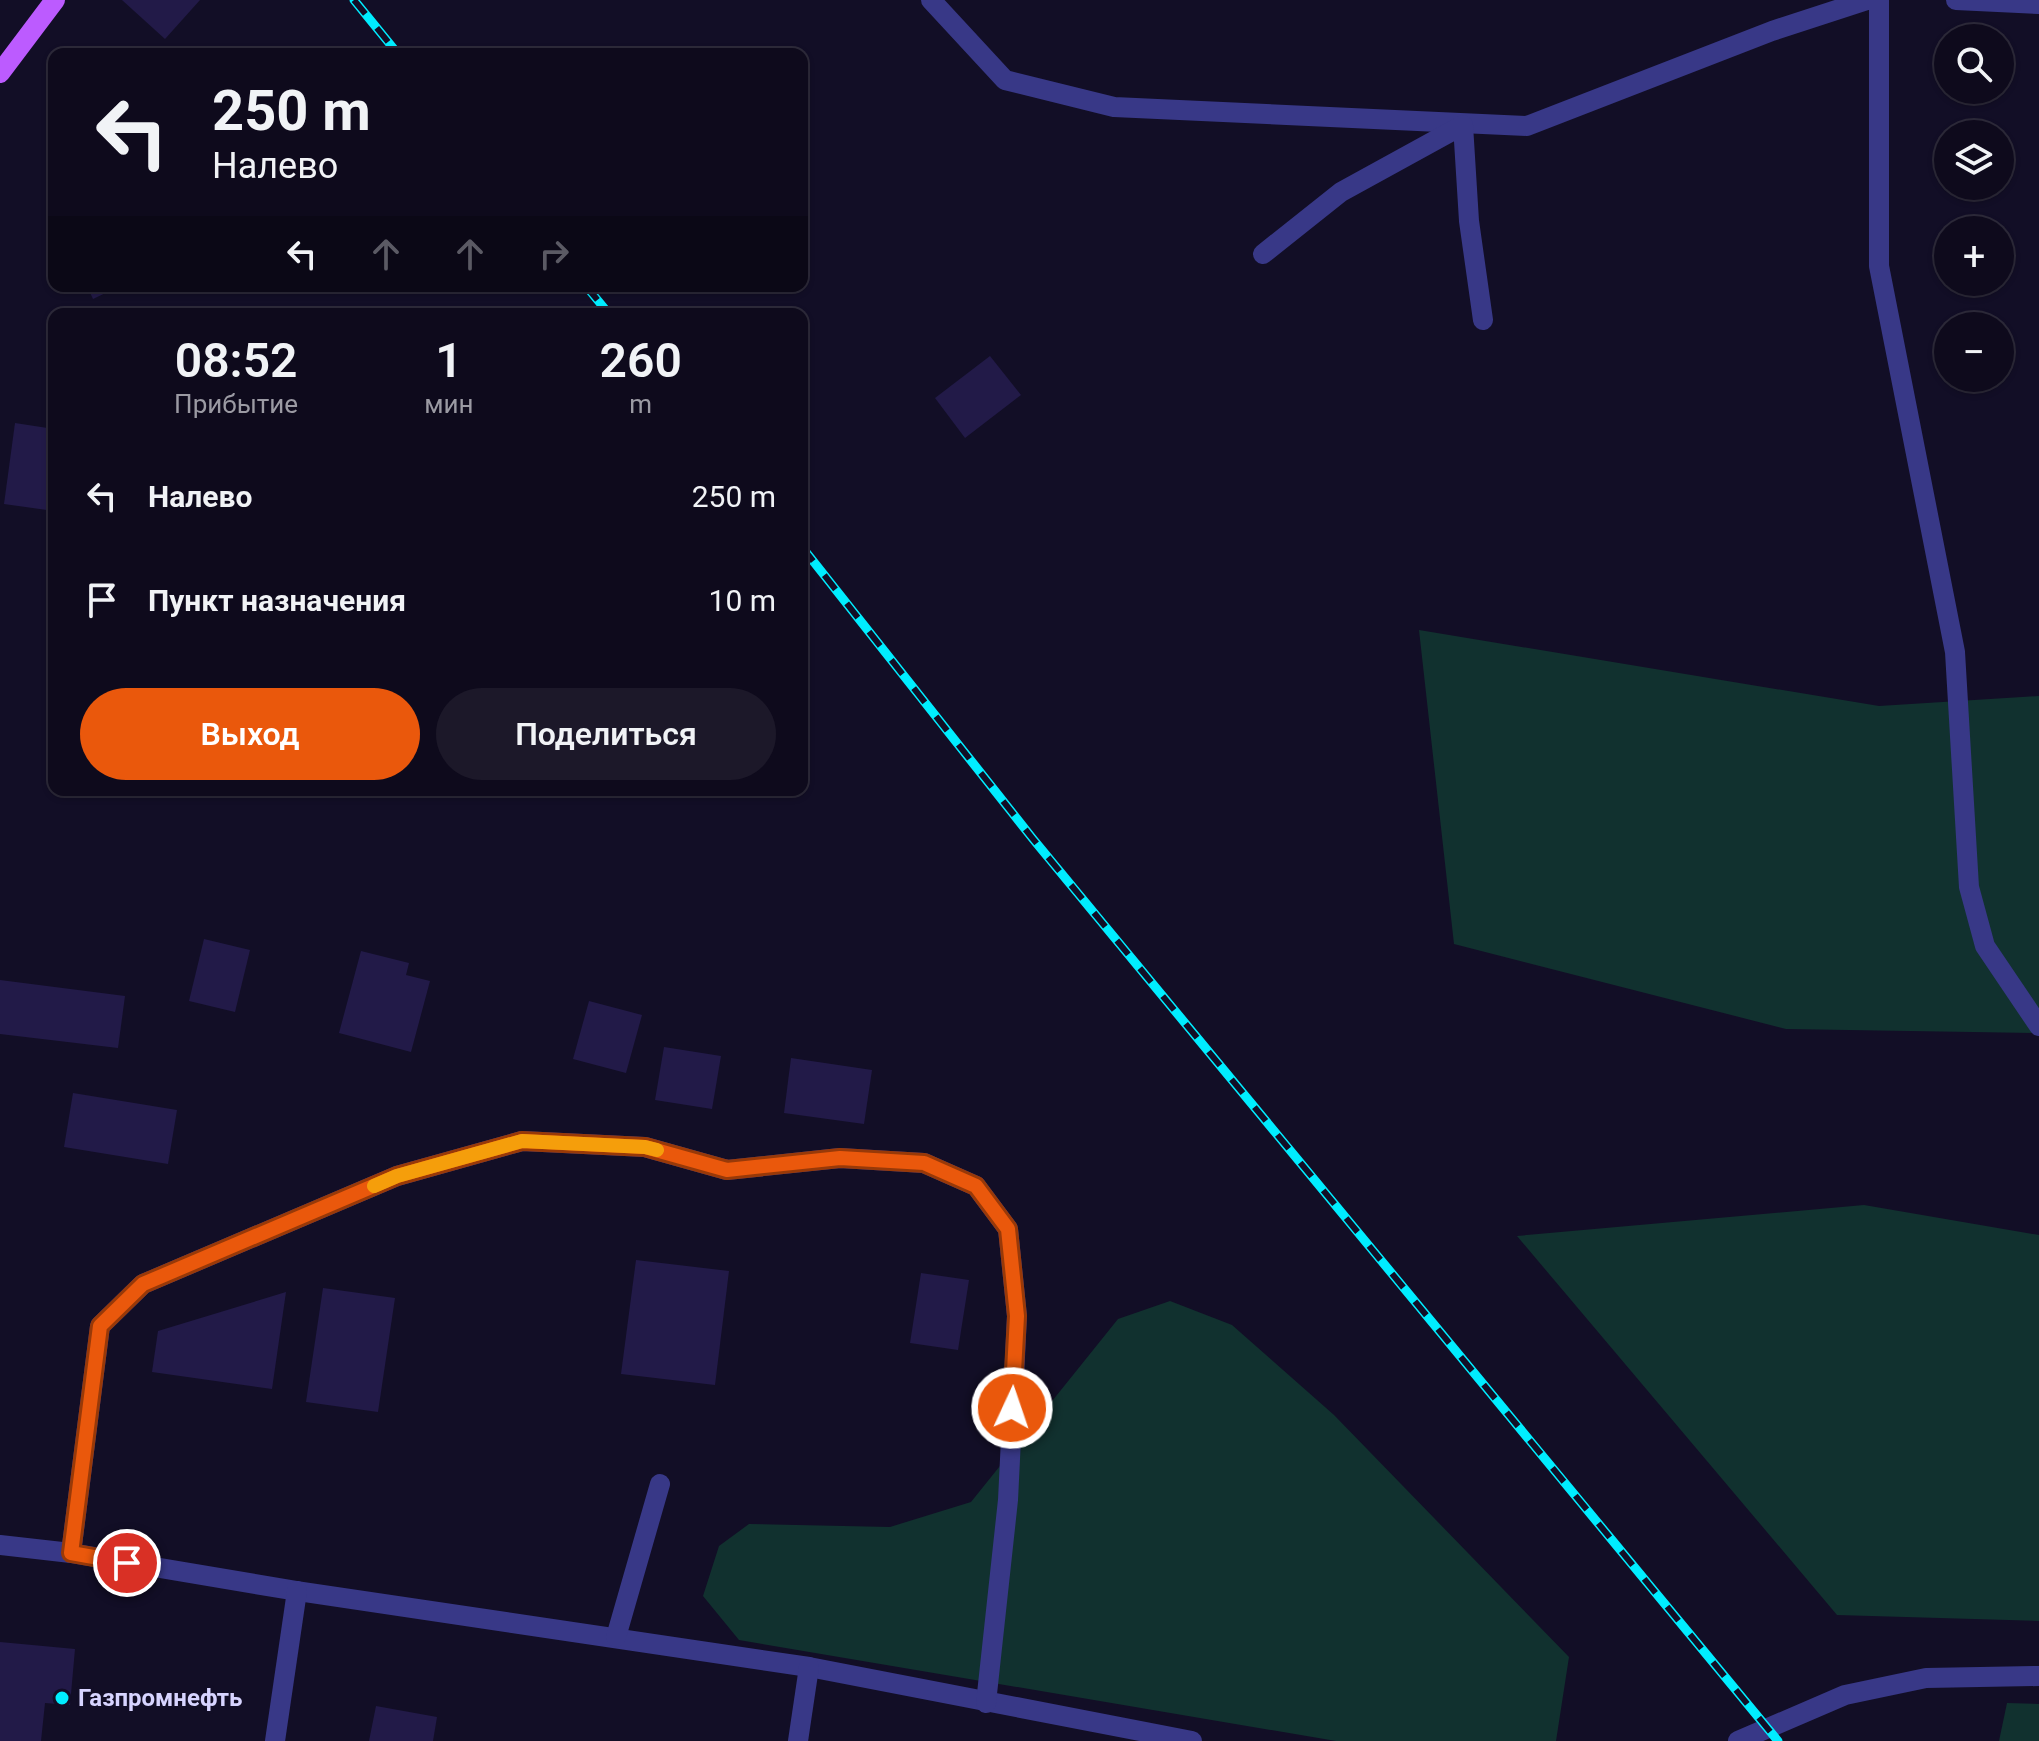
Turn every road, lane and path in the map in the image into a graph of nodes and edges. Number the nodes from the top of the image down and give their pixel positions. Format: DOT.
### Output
graph roads {
  1 [pos="55,0"];
  2 [pos="931,0"];
  3 [pos="1867,0"];
  4 [pos="1879,0"];
  5 [pos="1956,0"];
  6 [pos="2039,4"];
  7 [pos="0,73"];
  8 [pos="1463,125"];
  9 [pos="1263,254"];
  10 [pos="1483,320"];
  11 [pos="2039,1026"];
  12 [pos="660,1484"];
  13 [pos="0,1545"];
  14 [pos="71,1553"];
  15 [pos="297,1591"];
  16 [pos="616,1637"];
  17 [pos="809,1667"];
  18 [pos="2039,1676"];
  19 [pos="986,1703"];
  20 [pos="1181,1740"];
  21 [pos="275,1741"];
  22 [pos="798,1741"];
  23 [pos="1738,1741"];
  1 -- 7 [label="main road"];
  2 -- 8 [label="street"];
  3 -- 8 [label="street"];
  4 -- 11 [label="street"];
  5 -- 6 [label="street"];
  8 -- 9 [label="street"];
  8 -- 10 [label="street"];
  12 -- 16 [label="street"];
  13 -- 14 [label="street"];
  14 -- 15 [label="street"];
  14 -- 19 [label="street"];
  15 -- 16 [label="street"];
  15 -- 21 [label="street"];
  16 -- 17 [label="street"];
  17 -- 19 [label="street"];
  17 -- 22 [label="street"];
  18 -- 23 [label="street"];
  19 -- 20 [label="street"];
}
